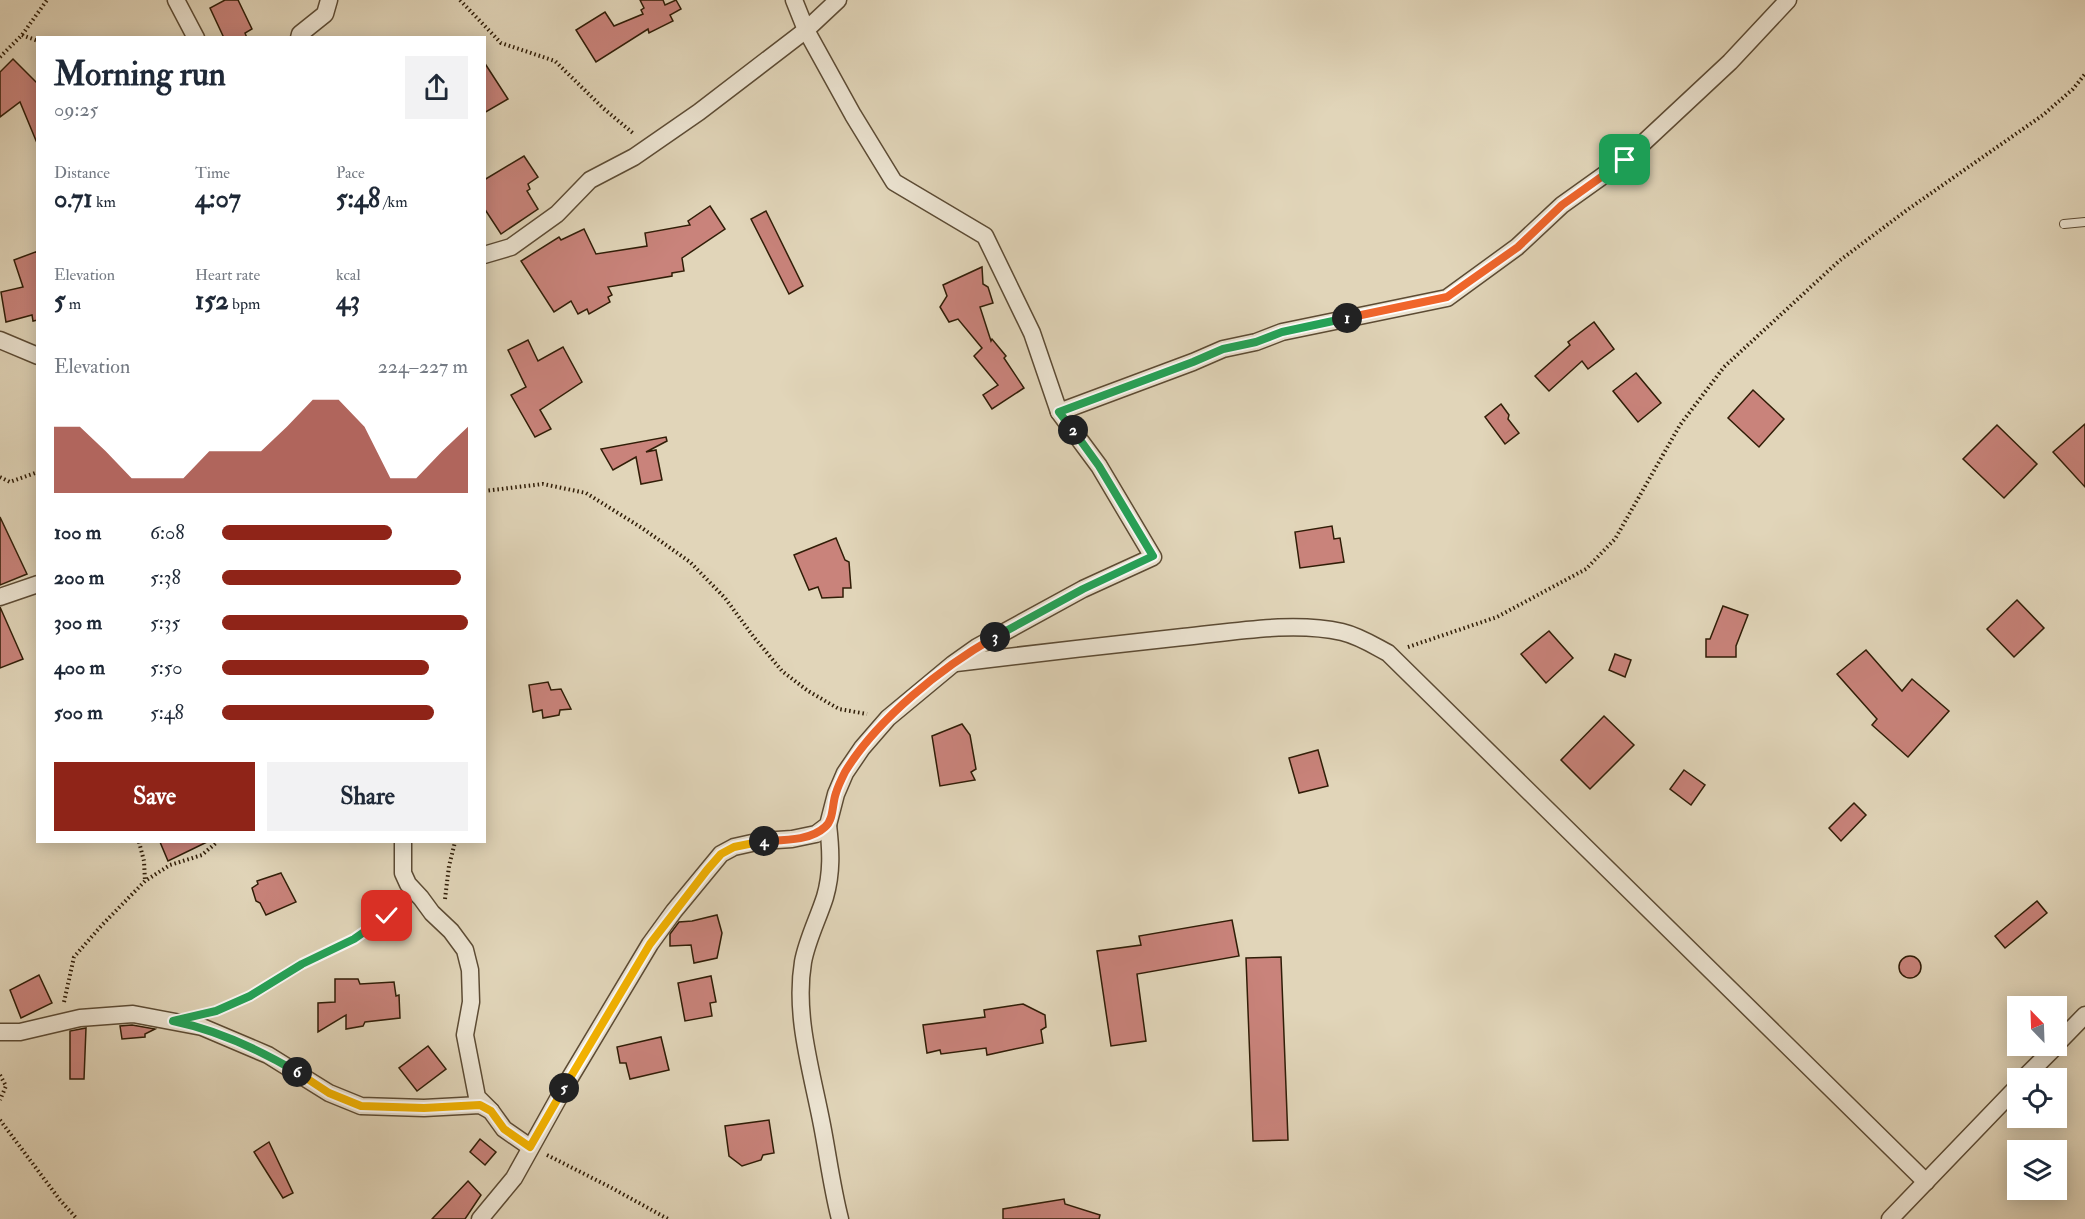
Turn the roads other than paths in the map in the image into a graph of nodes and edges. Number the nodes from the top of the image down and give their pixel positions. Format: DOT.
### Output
graph roads {
  1 [pos="176,0"];
  2 [pos="328,0"];
  3 [pos="794,0"];
  4 [pos="838,0"];
  5 [pos="1788,0"];
  6 [pos="806,30"];
  7 [pos="195,36"];
  8 [pos="300,36"];
  9 [pos="2085,222"];
  10 [pos="2064,224"];
  11 [pos="486,254"];
  12 [pos="0,340"];
  13 [pos="36,355"];
  14 [pos="1059,412"];
  15 [pos="36,585"];
  16 [pos="0,597"];
  17 [pos="952,664"];
  18 [pos="828,825"];
  19 [pos="403,843"];
  20 [pos="2085,1015"];
  21 [pos="0,1032"];
  22 [pos="2067,1034"];
  23 [pos="2045,1056"];
  24 [pos="2034,1068"];
  25 [pos="2007,1097"];
  26 [pos="491,1111"];
  27 [pos="530,1147"];
  28 [pos="1926,1182"];
  29 [pos="480,1219"];
  30 [pos="840,1219"];
  31 [pos="1890,1219"];
  1 -- 7 [label="street"];
  2 -- 8 [label="street"];
  3 -- 6 [label="street"];
  4 -- 6 [label="street"];
  5 -- 14 [label="street"];
  6 -- 11 [label="street"];
  6 -- 14 [label="street"];
  9 -- 10 [label="lane"];
  12 -- 13 [label="street"];
  14 -- 17 [label="street"];
  15 -- 16 [label="street"];
  17 -- 18 [label="street"];
  17 -- 28 [label="street"];
  18 -- 27 [label="street"];
  18 -- 30 [label="street"];
  19 -- 26 [label="street"];
  20 -- 22 [label="street"];
  21 -- 26 [label="street"];
  23 -- 24 [label="street"];
  25 -- 28 [label="street"];
  26 -- 27 [label="street"];
  27 -- 29 [label="street"];
  28 -- 31 [label="street"];
}
